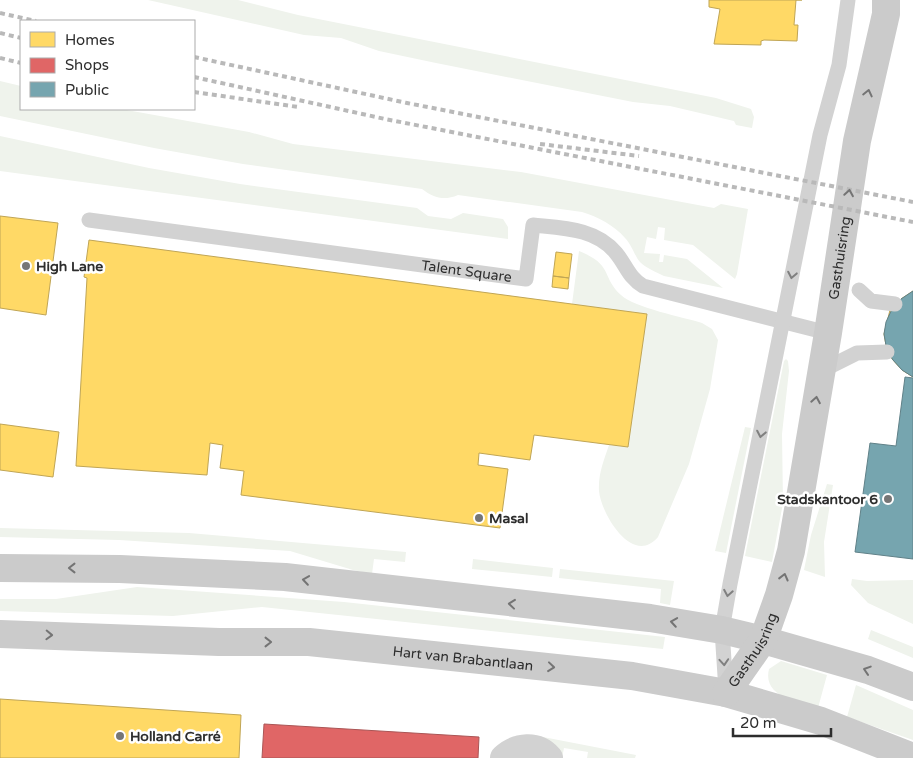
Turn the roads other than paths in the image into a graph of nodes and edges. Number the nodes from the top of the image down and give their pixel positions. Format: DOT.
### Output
graph roads {
  1 [pos="848,0"];
  2 [pos="886,0"];
  3 [pos="89,220"];
  4 [pos="859,290"];
  5 [pos="895,304"];
  6 [pos="783,322"];
  7 [pos="828,333"];
  8 [pos="887,352"];
  9 [pos="821,371"];
  10 [pos="0,568"];
  11 [pos="722,630"];
  12 [pos="0,634"];
  13 [pos="763,640"];
  14 [pos="913,687"];
  15 [pos="726,693"];
  16 [pos="913,757"];
  17 [pos="504,758"];
  18 [pos="549,758"];
  1 -- 6 [label="lane, Gasthuisring, one-way"];
  7 -- 2 [label="street, Gasthuisring, one-way"];
  3 -- 6 [label="lane, Talent Square"];
  4 -- 5 [label="lane"];
  6 -- 7 [label="lane, Talent Square"];
  6 -- 11 [label="lane, Gasthuisring, one-way"];
  7 -- 9 [label="street, Gasthuisring"];
  8 -- 9 [label="lane"];
  13 -- 9 [label="street, Gasthuisring, one-way"];
  11 -- 10 [label="street, one-way"];
  11 -- 13 [label="street"];
  11 -- 15 [label="lane, Gasthuisring, one-way"];
  12 -- 15 [label="street, Hart van Brabantlaan, one-way"];
  14 -- 13 [label="street, one-way"];
  13 -- 15 [label="street, Gasthuisring"];
  15 -- 16 [label="street, Hart van Brabantlaan"];
  17 -- 18 [label="street"];
}
